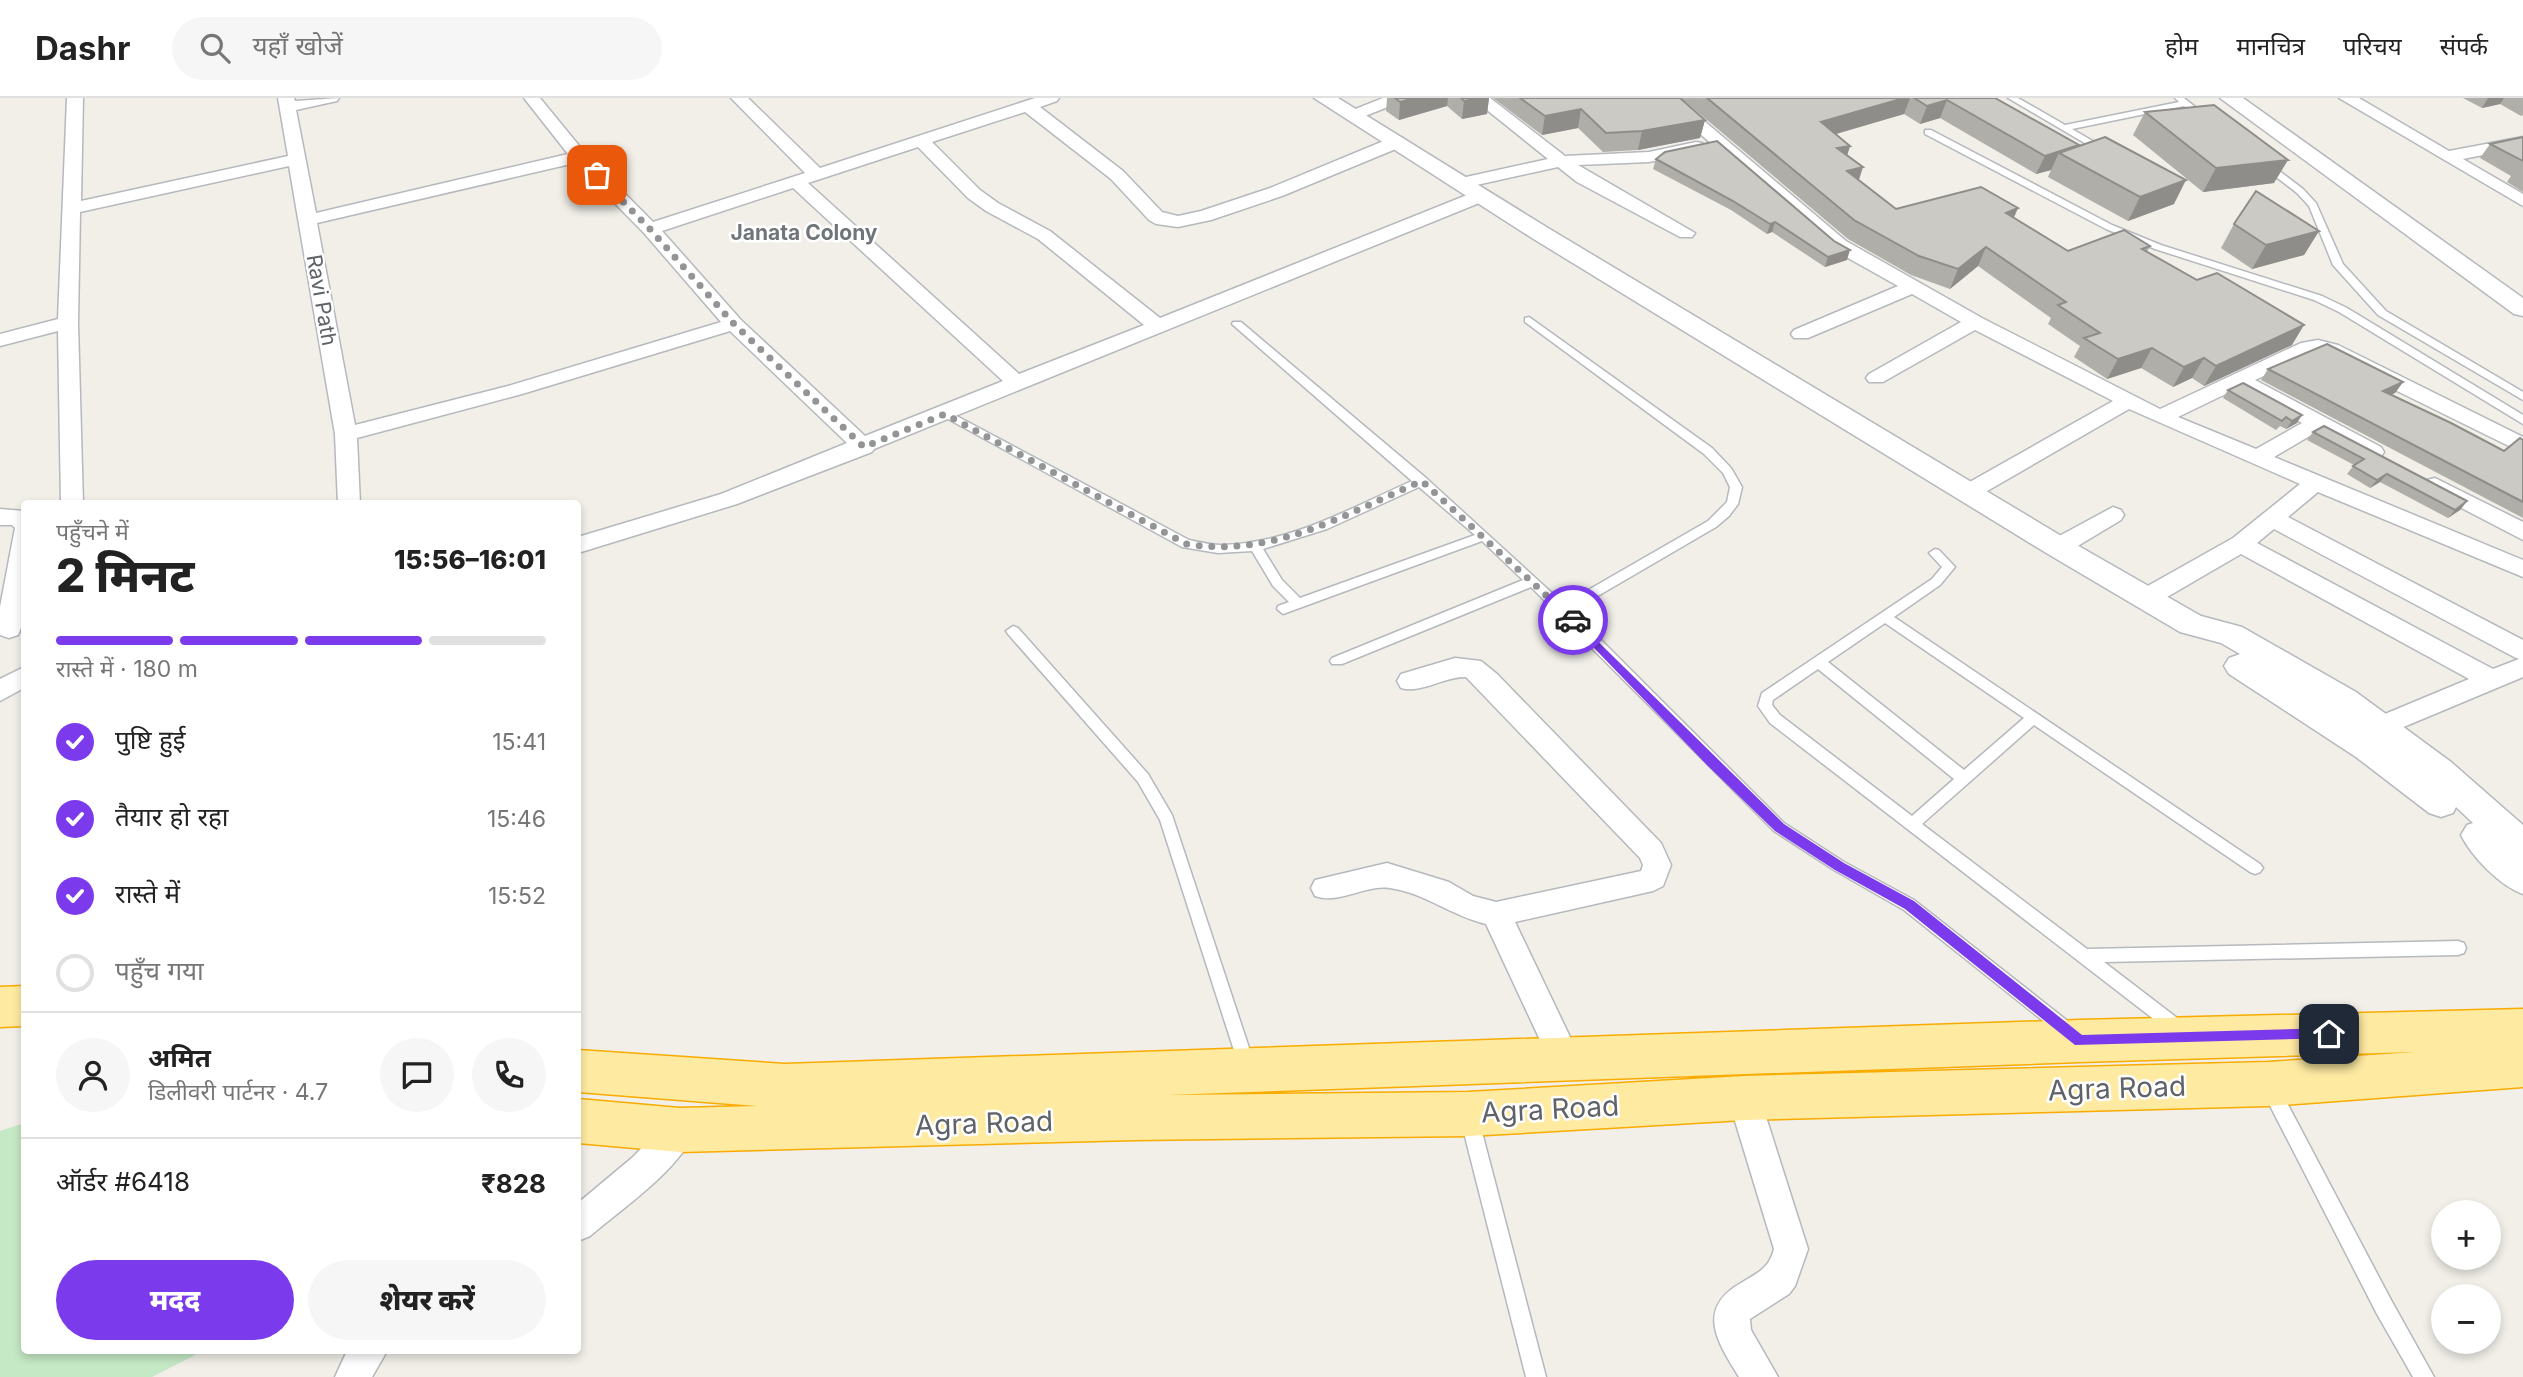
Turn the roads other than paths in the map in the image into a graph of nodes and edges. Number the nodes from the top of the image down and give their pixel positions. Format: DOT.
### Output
graph roads {
  1 [pos="75,98"];
  2 [pos="331,98"];
  3 [pos="532,98"];
  4 [pos="1051,98"];
  5 [pos="1324,98"];
  6 [pos="1397,98"];
  7 [pos="1480,98"];
  8 [pos="1667,98"];
  9 [pos="2012,98"];
  10 [pos="2230,98"];
  11 [pos="2347,98"];
  12 [pos="2182,101"];
  13 [pos="287,102"];
  14 [pos="748,102"];
  15 [pos="1028,106"];
  16 [pos="1354,115"];
  17 [pos="2217,127"];
  18 [pos="2065,128"];
  19 [pos="1928,132"];
  20 [pos="921,141"];
  21 [pos="1397,142"];
  22 [pos="1718,142"];
  23 [pos="2523,142"];
  24 [pos="2111,155"];
  25 [pos="2449,156"];
  26 [pos="579,157"];
  27 [pos="297,159"];
  28 [pos="2258,159"];
  29 [pos="1560,161"];
  30 [pos="817,175"];
  31 [pos="796,182"];
  32 [pos="1473,189"];
  33 [pos="2523,201"];
  34 [pos="73,208"];
  35 [pos="308,220"];
  36 [pos="650,229"];
  37 [pos="1686,233"];
  38 [pos="1912,287"];
  39 [pos="2369,300"];
  40 [pos="2523,309"];
  41 [pos="2343,310"];
  42 [pos="1529,320"];
  43 [pos="1975,322"];
  44 [pos="68,323"];
  45 [pos="734,324"];
  46 [pos="1237,324"];
  47 [pos="1159,327"];
  48 [pos="1801,334"];
  49 [pos="0,340"];
  50 [pos="1876,378"];
  51 [pos="2239,380"];
  52 [pos="1018,384"];
  53 [pos="2523,397"];
  54 [pos="2128,401"];
  55 [pos="945,414"];
  56 [pos="2160,417"];
  57 [pos="2523,420"];
  58 [pos="2319,422"];
  59 [pos="346,434"];
  60 [pos="2523,446"];
  61 [pos="864,447"];
  62 [pos="2256,458"];
  63 [pos="2391,461"];
  64 [pos="2415,474"];
  65 [pos="1422,481"];
  66 [pos="2315,483"];
  67 [pos="1967,493"];
  68 [pos="72,500"];
  69 [pos="349,500"];
  70 [pos="2113,515"];
  71 [pos="0,517"];
  72 [pos="2272,518"];
  73 [pos="21,521"];
  74 [pos="2523,532"];
  75 [pos="1484,536"];
  76 [pos="581,544"];
  77 [pos="2241,544"];
  78 [pos="1255,545"];
  79 [pos="2058,547"];
  80 [pos="1935,553"];
  81 [pos="21,558"];
  82 [pos="2520,565"];
  83 [pos="1533,581"];
  84 [pos="2146,598"];
  85 [pos="1298,604"];
  86 [pos="1283,609"];
  87 [pos="1563,610"];
  88 [pos="14,617"];
  89 [pos="1885,617"];
  90 [pos="1013,631"];
  91 [pos="2523,651"];
  92 [pos="1337,661"];
  93 [pos="1818,662"];
  94 [pos="2523,667"];
  95 [pos="21,678"];
  96 [pos="2492,680"];
  97 [pos="1410,681"];
  98 [pos="0,691"];
  99 [pos="2336,710"];
  100 [pos="2034,717"];
  101 [pos="2382,726"];
  102 [pos="1963,778"];
  103 [pos="1912,824"];
  104 [pos="2523,846"];
  105 [pos="2255,868"];
  106 [pos="2523,878"];
  107 [pos="1325,888"];
  108 [pos="1496,914"];
  109 [pos="2458,948"];
  110 [pos="2086,956"];
  111 [pos="21,1006"];
  112 [pos="0,1007"];
  113 [pos="2523,1029"];
  114 [pos="2190,1038"];
  115 [pos="2080,1041"];
  116 [pos="1565,1060"];
  117 [pos="2523,1066"];
  118 [pos="581,1071"];
  119 [pos="1249,1071"];
  120 [pos="2268,1084"];
  121 [pos="1744,1098"];
  122 [pos="1468,1114"];
  123 [pos="581,1121"];
  124 [pos="680,1130"];
  125 [pos="581,1221"];
  126 [pos="365,1354"];
  127 [pos="353,1377"];
  128 [pos="1536,1377"];
  129 [pos="1760,1377"];
  130 [pos="2424,1377"];
  1 -- 34 [label="street"];
  2 -- 13 [label="street"];
  3 -- 26 [label="street"];
  4 -- 15 [label="street"];
  5 -- 16 [label="street"];
  6 -- 16 [label="street"];
  7 -- 29 [label="street"];
  8 -- 22 [label="street"];
  9 -- 18 [label="lane"];
  10 -- 40 [label="street"];
  11 -- 25 [label="street"];
  12 -- 17 [label="lane"];
  12 -- 18 [label="lane"];
  13 -- 27 [label="street, Ravi Path"];
  14 -- 30 [label="street"];
  15 -- 20 [label="street"];
  15 -- 21 [label="street"];
  16 -- 21 [label="street"];
  18 -- 24 [label="lane"];
  19 -- 41 [label="lane"];
  20 -- 30 [label="street"];
  20 -- 47 [label="street"];
  21 -- 32 [label="street"];
  22 -- 29 [label="street"];
  22 -- 38 [label="street"];
  23 -- 25 [label="street"];
  25 -- 33 [label="street"];
  26 -- 35 [label="street"];
  26 -- 36 [label="street"];
  27 -- 34 [label="street"];
  27 -- 35 [label="street, Ravi Path"];
  28 -- 39 [label="lane"];
  29 -- 32 [label="street"];
  29 -- 37 [label="street"];
  30 -- 31 [label="street"];
  31 -- 36 [label="street"];
  31 -- 52 [label="street"];
  32 -- 47 [label="street"];
  32 -- 67 [label="street"];
  34 -- 44 [label="street"];
  35 -- 59 [label="street, Ravi Path"];
  36 -- 45 [label="street"];
  38 -- 43 [label="street"];
  38 -- 48 [label="street"];
  39 -- 41 [label="lane"];
  39 -- 53 [label="lane"];
  41 -- 57 [label="lane"];
  42 -- 87 [label="lane"];
  43 -- 50 [label="street"];
  43 -- 54 [label="street"];
  44 -- 49 [label="street"];
  44 -- 68 [label="street"];
  45 -- 59 [label="street"];
  45 -- 61 [label="street"];
  46 -- 65 [label="lane"];
  47 -- 52 [label="street"];
  51 -- 56 [label="street"];
  51 -- 58 [label="street"];
  51 -- 60 [label="street"];
  52 -- 55 [label="street"];
  54 -- 56 [label="street"];
  54 -- 67 [label="street"];
  55 -- 61 [label="street"];
  55 -- 78 [label="lane"];
  56 -- 62 [label="street"];
  58 -- 62 [label="street"];
  58 -- 63 [label="street"];
  59 -- 69 [label="street, Ravi Path"];
  61 -- 76 [label="street"];
  62 -- 66 [label="street"];
  64 -- 74 [label="street"];
  65 -- 75 [label="lane"];
  65 -- 78 [label="lane"];
  66 -- 72 [label="street"];
  66 -- 82 [label="street"];
  67 -- 79 [label="street"];
  70 -- 79 [label="street"];
  71 -- 73 [label="street"];
  72 -- 77 [label="street"];
  72 -- 91 [label="street"];
  75 -- 83 [label="lane"];
  75 -- 85 [label="lane"];
  77 -- 84 [label="street"];
  77 -- 96 [label="street"];
  78 -- 85 [label="lane"];
  79 -- 84 [label="street"];
  80 -- 89 [label="lane"];
  81 -- 88 [label="street"];
  83 -- 87 [label="lane"];
  83 -- 92 [label="lane"];
  84 -- 99 [label="street"];
  85 -- 86 [label="lane"];
  87 -- 115 [label="lane"];
  89 -- 93 [label="lane"];
  89 -- 100 [label="lane"];
  90 -- 119 [label="lane"];
  93 -- 102 [label="lane"];
  93 -- 103 [label="lane"];
  94 -- 96 [label="street"];
  95 -- 98 [label="street"];
  96 -- 101 [label="street"];
  97 -- 108 [label="street"];
  99 -- 101 [label="street"];
  99 -- 106 [label="street"];
  100 -- 102 [label="lane"];
  100 -- 105 [label="lane"];
  101 -- 104 [label="street"];
  102 -- 103 [label="lane"];
  103 -- 110 [label="lane"];
  107 -- 108 [label="street"];
  108 -- 116 [label="street"];
  109 -- 110 [label="lane"];
  110 -- 114 [label="lane"];
  111 -- 112 [label="highway"];
  113 -- 114 [label="highway, Agra Road"];
  114 -- 115 [label="highway, Agra Road"];
  115 -- 116 [label="highway, Agra Road"];
  116 -- 119 [label="highway, Agra Road"];
  117 -- 120 [label="highway, Agra Road"];
  118 -- 119 [label="highway, Agra Road"];
  120 -- 121 [label="highway, Agra Road"];
  120 -- 130 [label="lane"];
  121 -- 122 [label="highway, Agra Road"];
  121 -- 129 [label="street"];
  122 -- 124 [label="highway, Agra Road"];
  122 -- 128 [label="lane"];
  123 -- 124 [label="highway, Agra Road"];
  124 -- 125 [label="street"];
  126 -- 127 [label="street"];
}
